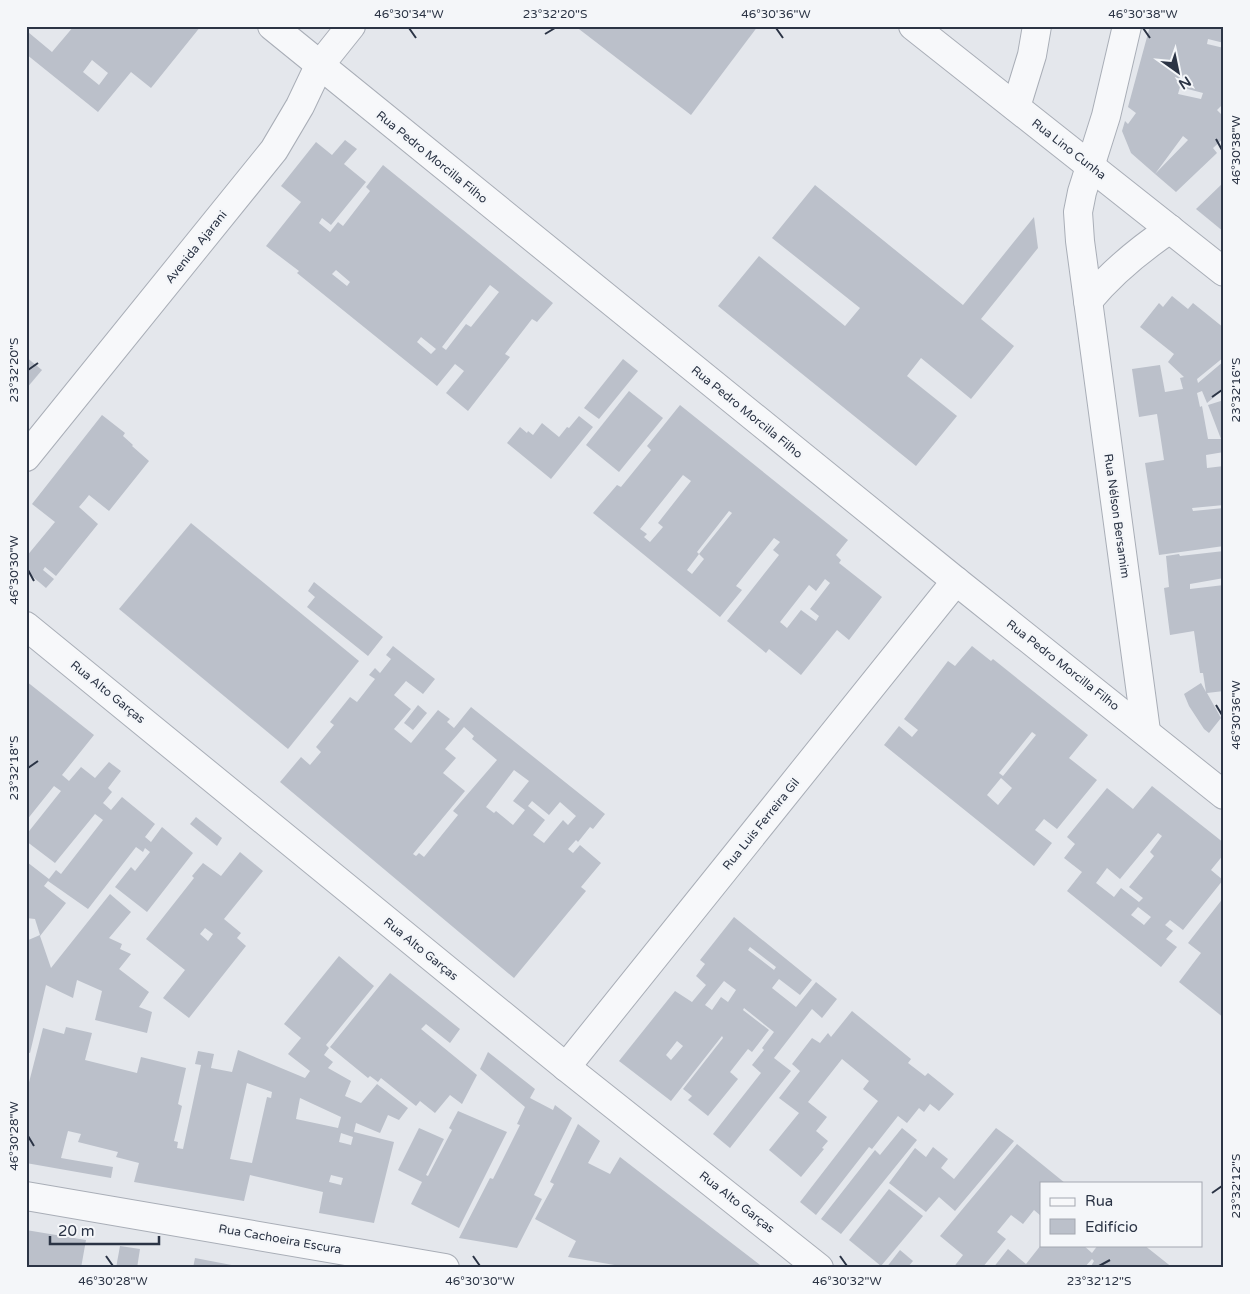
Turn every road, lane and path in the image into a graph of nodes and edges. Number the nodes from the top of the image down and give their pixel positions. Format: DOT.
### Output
graph roads {
  1 [pos="272,26"];
  2 [pos="351,26"];
  3 [pos="913,26"];
  4 [pos="1037,26"];
  5 [pos="1127,26"];
  6 [pos="319,66"];
  7 [pos="1016,108"];
  8 [pos="1091,166"];
  9 [pos="1170,229"];
  10 [pos="1224,272"];
  11 [pos="1088,301"];
  12 [pos="26,457"];
  13 [pos="956,581"];
  14 [pos="26,626"];
  15 [pos="1146,731"];
  16 [pos="1224,794"];
  17 [pos="566,1067"];
  18 [pos="26,1196"];
  19 [pos="445,1268"];
  20 [pos="819,1268"];
  1 -- 6 [label="street, Rua Pedro Morcilla Filho"];
  2 -- 6 [label="street, Avenida Ajarani"];
  3 -- 7 [label="street, Rua Lino Cunha"];
  4 -- 7 [label="street"];
  5 -- 8 [label="street, Rua Nélson Bersamim"];
  6 -- 12 [label="street, Avenida Ajarani"];
  6 -- 13 [label="street, Rua Pedro Morcilla Filho"];
  7 -- 8 [label="street, Rua Lino Cunha"];
  8 -- 9 [label="street, Rua Lino Cunha"];
  8 -- 11 [label="street, Rua Nélson Bersamim"];
  9 -- 10 [label="street, Rua Lino Cunha"];
  9 -- 11 [label="street"];
  11 -- 15 [label="street, Rua Nélson Bersamim"];
  13 -- 15 [label="street, Rua Pedro Morcilla Filho"];
  13 -- 17 [label="street, Rua Luis Ferreira Gil"];
  14 -- 17 [label="street, Rua Alto Garças"];
  15 -- 16 [label="street, Rua Pedro Morcilla Filho"];
  17 -- 20 [label="street, Rua Alto Garças"];
  18 -- 19 [label="street, Rua Cachoeira Escura"];
}
